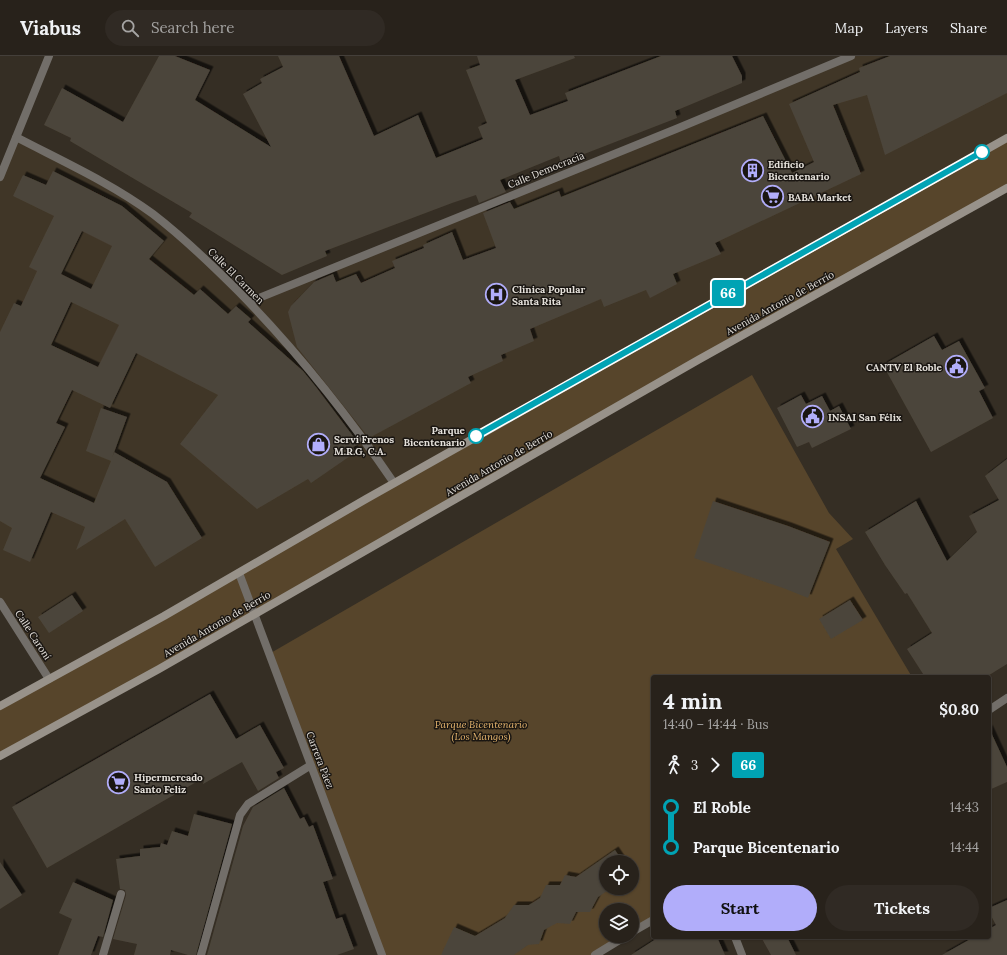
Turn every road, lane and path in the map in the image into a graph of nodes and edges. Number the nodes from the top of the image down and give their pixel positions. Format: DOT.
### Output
graph roads {
  1 [pos="49,56"];
  2 [pos="848,56"];
  3 [pos="16,137"];
  4 [pos="1007,138"];
  5 [pos="0,177"];
  6 [pos="1007,188"];
  7 [pos="249,302"];
  8 [pos="394,483"];
  9 [pos="238,573"];
  10 [pos="0,602"];
  11 [pos="254,614"];
  12 [pos="50,679"];
  13 [pos="1007,698"];
  14 [pos="0,706"];
  15 [pos="991,709"];
  16 [pos="0,756"];
  17 [pos="311,765"];
  18 [pos="121,894"];
  19 [pos="651,921"];
  20 [pos="639,928"];
  21 [pos="736,939"];
  22 [pos="615,943"];
  23 [pos="103,955"];
  24 [pos="201,955"];
  25 [pos="382,955"];
  26 [pos="595,955"];
  27 [pos="742,955"];
  1 -- 3 [label="street"];
  2 -- 7 [label="street, Calle Democracia"];
  3 -- 5 [label="street"];
  3 -- 7 [label="street, Calle El Carmen"];
  4 -- 8 [label="street"];
  6 -- 11 [label="street, Avenida Antonio de Berrío"];
  7 -- 8 [label="street, Calle El Carmen"];
  8 -- 9 [label="street"];
  9 -- 11 [label="street, Carrera Páez"];
  9 -- 12 [label="street"];
  10 -- 12 [label="street, Calle Caroní"];
  11 -- 16 [label="street, Avenida Antonio de Berrío"];
  11 -- 17 [label="street, Carrera Páez"];
  12 -- 14 [label="street"];
  13 -- 15 [label="street"];
  17 -- 24 [label="street"];
  17 -- 25 [label="street, Carrera Páez"];
  18 -- 23 [label="street"];
  19 -- 20 [label="street"];
  21 -- 27 [label="street"];
  22 -- 26 [label="street"];
}
